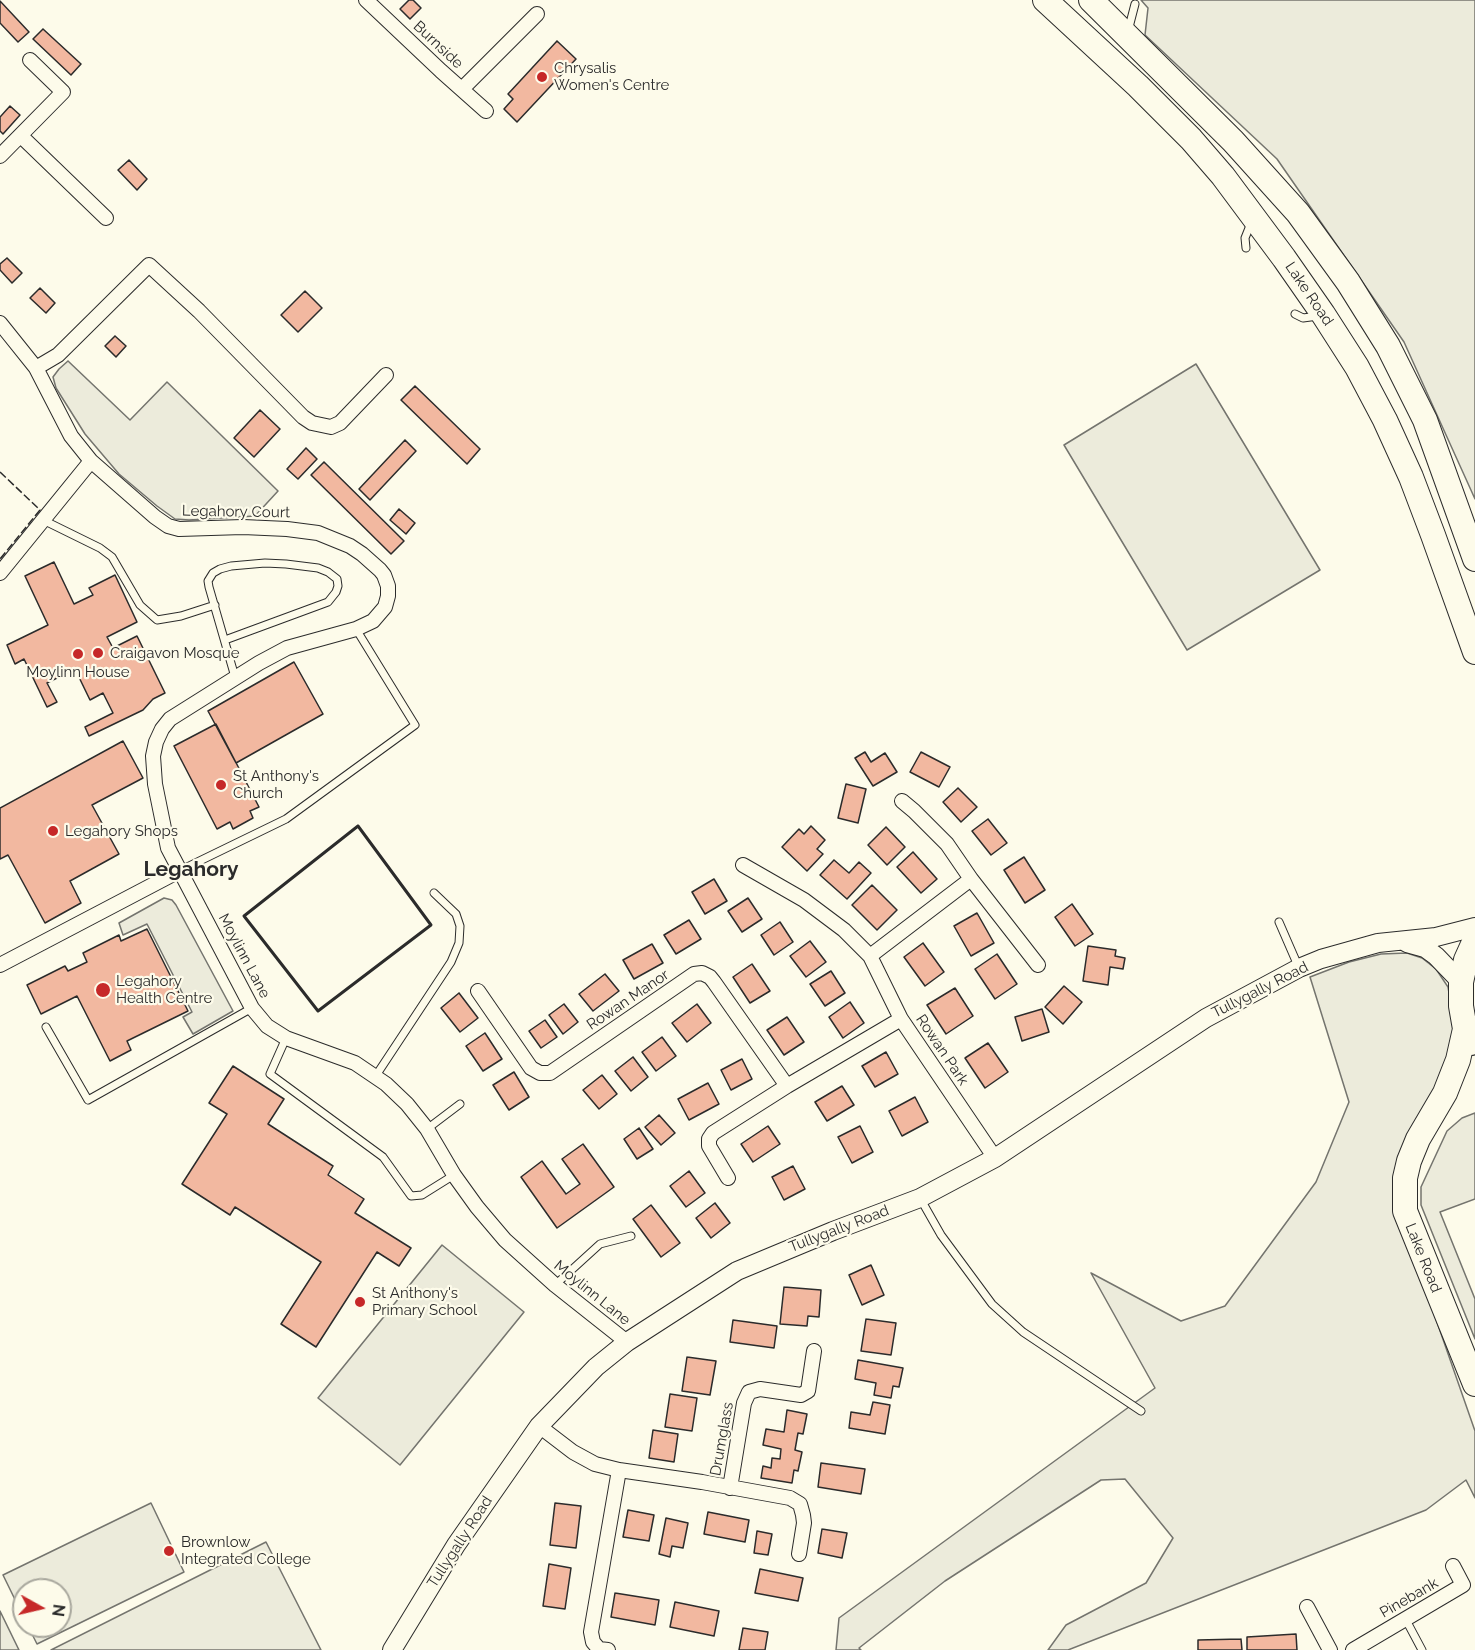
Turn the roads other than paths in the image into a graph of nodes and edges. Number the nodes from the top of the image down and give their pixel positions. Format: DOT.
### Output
graph roads {
  1 [pos="366,0"];
  2 [pos="1045,0"];
  3 [pos="1091,0"];
  4 [pos="1135,4"];
  5 [pos="537,14"];
  6 [pos="1127,35"];
  7 [pos="30,60"];
  8 [pos="462,89"];
  9 [pos="486,111"];
  10 [pos="21,136"];
  11 [pos="0,156"];
  12 [pos="106,218"];
  13 [pos="1256,221"];
  14 [pos="1246,248"];
  15 [pos="1295,314"];
  16 [pos="1323,314"];
  17 [pos="0,323"];
  18 [pos="36,368"];
  19 [pos="386,375"];
  20 [pos="91,461"];
  21 [pos="43,520"];
  22 [pos="1475,559"];
  23 [pos="0,573"];
  24 [pos="214,605"];
  25 [pos="356,629"];
  26 [pos="225,640"];
  27 [pos="1475,652"];
  28 [pos="235,677"];
  29 [pos="902,801"];
  30 [pos="743,865"];
  31 [pos="181,870"];
  32 [pos="971,879"];
  33 [pos="434,892"];
  34 [pos="1279,922"];
  35 [pos="1475,927"];
  36 [pos="1475,940"];
  37 [pos="1396,941"];
  38 [pos="870,956"];
  39 [pos="0,965"];
  40 [pos="1038,965"];
  41 [pos="1299,968"];
  42 [pos="1461,982"];
  43 [pos="478,991"];
  44 [pos="252,1008"];
  45 [pos="901,1018"];
  46 [pos="46,1027"];
  47 [pos="286,1038"];
  48 [pos="1470,1040"];
  49 [pos="375,1077"];
  50 [pos="786,1086"];
  51 [pos="460,1104"];
  52 [pos="427,1129"];
  53 [pos="995,1158"];
  54 [pos="454,1175"];
  55 [pos="728,1178"];
  56 [pos="920,1198"];
  57 [pos="631,1236"];
  58 [pos="555,1285"];
  59 [pos="627,1342"];
  60 [pos="814,1351"];
  61 [pos="1475,1384"];
  62 [pos="1141,1411"];
  63 [pos="539,1426"];
  64 [pos="619,1470"];
  65 [pos="730,1488"];
  66 [pos="799,1554"];
  67 [pos="1453,1566"];
  68 [pos="1307,1608"];
  69 [pos="1406,1620"];
  70 [pos="392,1650"];
  71 [pos="608,1650"];
  72 [pos="1330,1650"];
  73 [pos="1353,1650"];
  74 [pos="1422,1650"];
  1 -- 8 [label="street, Burnside"];
  2 -- 13 [label="highway, Lake Road"];
  3 -- 6 [label="highway"];
  4 -- 6 [label="lane"];
  5 -- 8 [label="street, Burnside"];
  6 -- 22 [label="highway"];
  7 -- 10 [label="street"];
  8 -- 9 [label="street, Burnside"];
  10 -- 11 [label="street"];
  10 -- 12 [label="street"];
  13 -- 14 [label="lane"];
  13 -- 16 [label="highway, Lake Road"];
  15 -- 16 [label="lane"];
  16 -- 27 [label="highway, Lake Road"];
  17 -- 18 [label="street, Legahory Court"];
  18 -- 19 [label="street"];
  18 -- 20 [label="street, Legahory Court"];
  20 -- 21 [label="street"];
  20 -- 25 [label="street, Legahory Court"];
  21 -- 23 [label="street"];
  21 -- 24 [label="lane"];
  24 -- 26 [label="lane"];
  24 -- 26 [label="lane"];
  25 -- 28 [label="street, Legahory Court"];
  25 -- 31 [label="lane"];
  26 -- 28 [label="lane"];
  28 -- 31 [label="street, Legahory Court"];
  29 -- 32 [label="street"];
  30 -- 38 [label="street, Rowan Park"];
  31 -- 39 [label="street"];
  31 -- 44 [label="street, Moylinn Lane"];
  32 -- 38 [label="street"];
  32 -- 40 [label="street"];
  33 -- 49 [label="lane"];
  34 -- 41 [label="lane"];
  35 -- 37 [label="street, Tullygally Road"];
  36 -- 42 [label="highway"];
  37 -- 41 [label="street, Tullygally Road"];
  37 -- 42 [label="street, Tullygally Road"];
  38 -- 45 [label="street, Rowan Park"];
  41 -- 53 [label="street, Tullygally Road"];
  42 -- 48 [label="highway"];
  43 -- 50 [label="street, Rowan Manor"];
  44 -- 46 [label="lane"];
  44 -- 47 [label="street, Moylinn Lane"];
  45 -- 50 [label="street"];
  45 -- 53 [label="street, Rowan Park"];
  47 -- 49 [label="street, Moylinn Lane"];
  47 -- 54 [label="lane"];
  48 -- 61 [label="highway, Lake Road"];
  49 -- 52 [label="street, Moylinn Lane"];
  50 -- 55 [label="street"];
  51 -- 52 [label="lane"];
  52 -- 54 [label="street, Moylinn Lane"];
  53 -- 56 [label="street, Tullygally Road"];
  54 -- 58 [label="street, Moylinn Lane"];
  56 -- 59 [label="street, Tullygally Road"];
  56 -- 62 [label="lane"];
  57 -- 58 [label="lane"];
  58 -- 59 [label="street, Moylinn Lane"];
  59 -- 63 [label="street, Tullygally Road"];
  60 -- 65 [label="street, Drumglass"];
  63 -- 64 [label="street, Drumglass"];
  63 -- 70 [label="street, Tullygally Road"];
  64 -- 65 [label="street, Drumglass"];
  64 -- 71 [label="street"];
  65 -- 66 [label="street, Drumglass"];
  67 -- 69 [label="street, Pinebank"];
  68 -- 72 [label="street"];
  69 -- 73 [label="street, Pinebank"];
  69 -- 74 [label="lane"];
}
